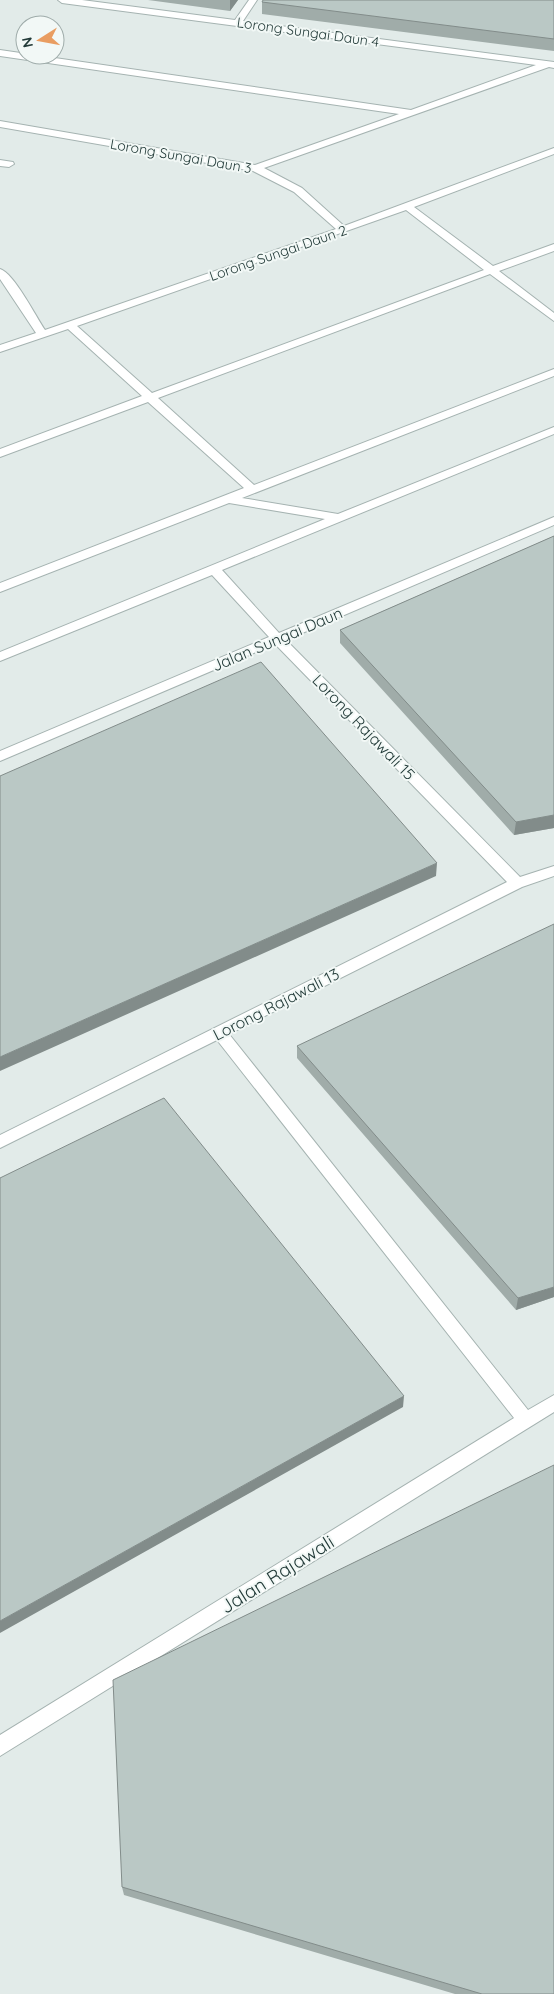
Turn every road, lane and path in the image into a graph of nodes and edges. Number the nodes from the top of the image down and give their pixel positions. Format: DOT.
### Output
graph roads {
  1 [pos="62,0"];
  2 [pos="253,0"];
  3 [pos="237,23"];
  4 [pos="0,53"];
  5 [pos="551,64"];
  6 [pos="413,113"];
  7 [pos="0,124"];
  8 [pos="554,152"];
  9 [pos="256,168"];
  10 [pos="407,206"];
  11 [pos="343,230"];
  12 [pos="554,247"];
  13 [pos="492,270"];
  14 [pos="0,272"];
  15 [pos="554,318"];
  16 [pos="70,325"];
  17 [pos="42,334"];
  18 [pos="0,349"];
  19 [pos="554,372"];
  20 [pos="152,398"];
  21 [pos="554,430"];
  22 [pos="0,453"];
  23 [pos="251,488"];
  24 [pos="226,498"];
  25 [pos="339,518"];
  26 [pos="554,521"];
  27 [pos="214,569"];
  28 [pos="0,588"];
  29 [pos="277,638"];
  30 [pos="0,657"];
  31 [pos="0,756"];
  32 [pos="554,872"];
  33 [pos="517,883"];
  34 [pos="219,1032"];
  35 [pos="0,1142"];
  36 [pos="554,1403"];
  37 [pos="525,1419"];
  38 [pos="0,1746"];
  1 -- 3 [label="street, Lorong Sungai Daun 4"];
  2 -- 3 [label="street"];
  3 -- 5 [label="street, Lorong Sungai Daun 4"];
  4 -- 6 [label="street"];
  5 -- 6 [label="street"];
  6 -- 9 [label="street"];
  7 -- 9 [label="street, Lorong Sungai Daun 3"];
  8 -- 10 [label="street, Lorong Sungai Daun 2"];
  9 -- 11 [label="street, Lorong Sungai Daun 3"];
  10 -- 11 [label="street, Lorong Sungai Daun 2"];
  10 -- 13 [label="street"];
  11 -- 16 [label="street, Lorong Sungai Daun 2"];
  12 -- 13 [label="street"];
  13 -- 15 [label="street"];
  13 -- 20 [label="street"];
  14 -- 17 [label="street"];
  16 -- 17 [label="street, Lorong Sungai Daun 2"];
  16 -- 20 [label="street"];
  17 -- 18 [label="street, Lorong Sungai Daun 2"];
  19 -- 23 [label="street"];
  20 -- 22 [label="street"];
  20 -- 23 [label="street"];
  21 -- 25 [label="street"];
  23 -- 24 [label="street"];
  24 -- 25 [label="street"];
  24 -- 28 [label="street"];
  25 -- 27 [label="street"];
  26 -- 29 [label="street, Jalan Sungai Daun"];
  27 -- 29 [label="street, Lorong Rajawali 15"];
  27 -- 30 [label="street"];
  29 -- 31 [label="street, Jalan Sungai Daun"];
  29 -- 33 [label="street, Lorong Rajawali 15"];
  32 -- 33 [label="street, Lorong Rajawali 13"];
  33 -- 34 [label="street, Lorong Rajawali 13"];
  34 -- 35 [label="street, Lorong Rajawali 13"];
  34 -- 37 [label="street"];
  36 -- 37 [label="street, Jalan Rajawali"];
  37 -- 38 [label="street, Jalan Rajawali"];
}
